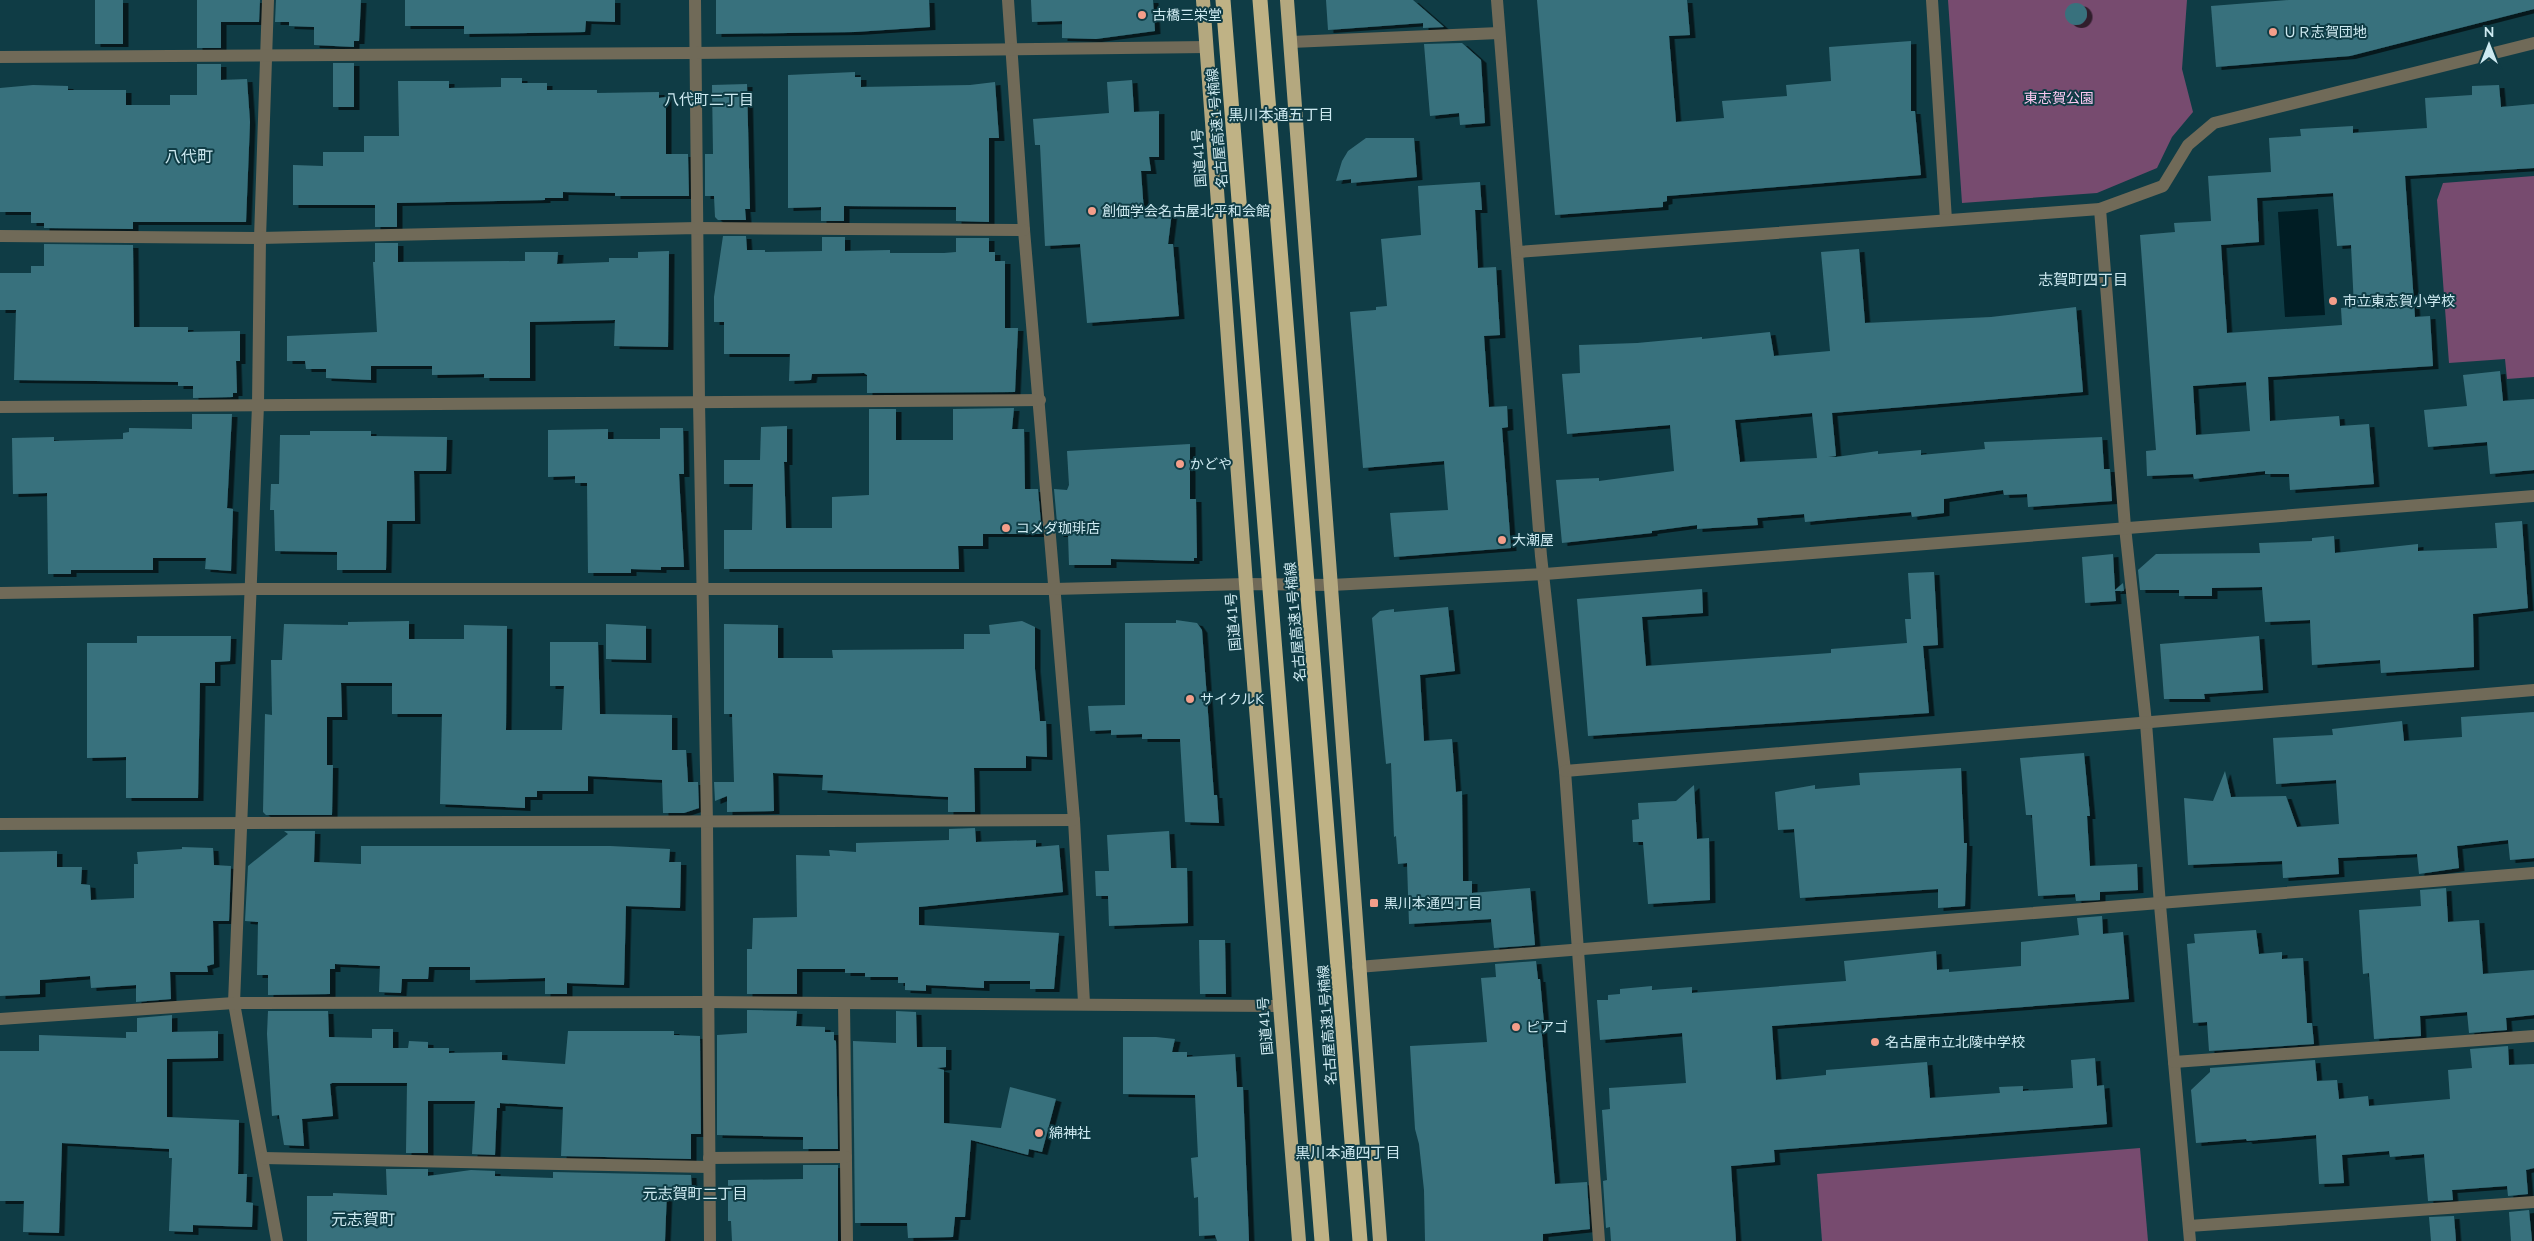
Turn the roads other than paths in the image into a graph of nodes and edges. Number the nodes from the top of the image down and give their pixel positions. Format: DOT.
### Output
graph roads {
  1 [pos="268,0"];
  2 [pos="695,0"];
  3 [pos="1008,0"];
  4 [pos="1203,0"];
  5 [pos="1223,0"];
  6 [pos="1260,0"];
  7 [pos="1287,0"];
  8 [pos="1497,0"];
  9 [pos="1932,0"];
  10 [pos="1499,33"];
  11 [pos="1291,42"];
  12 [pos="2534,44"];
  13 [pos="1207,48"];
  14 [pos="1012,51"];
  15 [pos="694,53"];
  16 [pos="266,56"];
  17 [pos="0,57"];
  18 [pos="2100,208"];
  19 [pos="1946,220"];
  20 [pos="696,228"];
  21 [pos="1024,230"];
  22 [pos="0,236"];
  23 [pos="260,238"];
  24 [pos="1518,252"];
  25 [pos="1040,400"];
  26 [pos="699,402"];
  27 [pos="258,405"];
  28 [pos="0,407"];
  29 [pos="2534,496"];
  30 [pos="2125,527"];
  31 [pos="1545,574"];
  32 [pos="1246,584"];
  33 [pos="1331,586"];
  34 [pos="252,589"];
  35 [pos="1054,589"];
  36 [pos="703,590"];
  37 [pos="0,593"];
  38 [pos="2534,690"];
  39 [pos="2146,723"];
  40 [pos="1565,771"];
  41 [pos="1074,820"];
  42 [pos="240,823"];
  43 [pos="707,823"];
  44 [pos="0,824"];
  45 [pos="2534,873"];
  46 [pos="2160,905"];
  47 [pos="1579,951"];
  48 [pos="1358,967"];
  49 [pos="707,1002"];
  50 [pos="234,1003"];
  51 [pos="1084,1003"];
  52 [pos="844,1004"];
  53 [pos="1280,1006"];
  54 [pos="0,1019"];
  55 [pos="2534,1036"];
  56 [pos="2174,1062"];
  57 [pos="846,1157"];
  58 [pos="263,1158"];
  59 [pos="709,1163"];
  60 [pos="2534,1202"];
  61 [pos="2189,1226"];
  62 [pos="277,1241"];
  63 [pos="710,1241"];
  64 [pos="847,1241"];
  65 [pos="1298,1241"];
  66 [pos="1322,1241"];
  67 [pos="1360,1241"];
  68 [pos="1380,1241"];
  69 [pos="1599,1241"];
  70 [pos="2190,1241"];
  1 -- 16 [label="street"];
  2 -- 15 [label="street"];
  3 -- 14 [label="street"];
  4 -- 13 [label="highway, 国道41号"];
  5 -- 66 [label="highway, 名古屋高速1号楠線, bridge"];
  6 -- 67 [label="highway, 名古屋高速1号楠線, bridge"];
  7 -- 11 [label="highway"];
  8 -- 10 [label="street"];
  9 -- 19 [label="street"];
  10 -- 11 [label="street"];
  10 -- 24 [label="street"];
  11 -- 33 [label="highway"];
  12 -- 18 [label="street"];
  13 -- 14 [label="street"];
  13 -- 32 [label="highway, 国道41号"];
  14 -- 15 [label="street"];
  14 -- 21 [label="street"];
  15 -- 16 [label="street"];
  15 -- 20 [label="street"];
  16 -- 17 [label="street"];
  16 -- 23 [label="street"];
  18 -- 19 [label="street"];
  18 -- 30 [label="street"];
  19 -- 24 [label="street"];
  20 -- 21 [label="street"];
  20 -- 23 [label="street"];
  20 -- 26 [label="street"];
  21 -- 25 [label="street"];
  22 -- 23 [label="street"];
  23 -- 27 [label="street"];
  24 -- 31 [label="street"];
  25 -- 26 [label="street"];
  25 -- 35 [label="street"];
  26 -- 27 [label="street"];
  26 -- 36 [label="street"];
  27 -- 28 [label="street"];
  27 -- 34 [label="street"];
  29 -- 30 [label="street"];
  30 -- 31 [label="street"];
  30 -- 39 [label="street"];
  31 -- 33 [label="street"];
  31 -- 40 [label="street"];
  32 -- 33 [label="street"];
  32 -- 35 [label="street"];
  32 -- 53 [label="highway, 国道41号"];
  33 -- 48 [label="highway"];
  34 -- 36 [label="street"];
  34 -- 37 [label="street"];
  34 -- 42 [label="street"];
  35 -- 36 [label="street"];
  35 -- 41 [label="street"];
  36 -- 43 [label="street"];
  38 -- 39 [label="street"];
  39 -- 40 [label="street"];
  39 -- 46 [label="street"];
  40 -- 47 [label="street"];
  41 -- 43 [label="street"];
  41 -- 51 [label="street"];
  42 -- 43 [label="street"];
  42 -- 44 [label="street"];
  42 -- 50 [label="street"];
  43 -- 49 [label="street"];
  45 -- 46 [label="street"];
  46 -- 47 [label="street"];
  46 -- 56 [label="street"];
  47 -- 48 [label="street"];
  47 -- 69 [label="street"];
  48 -- 68 [label="highway"];
  49 -- 50 [label="street"];
  49 -- 52 [label="street"];
  49 -- 59 [label="street"];
  50 -- 54 [label="street"];
  50 -- 58 [label="street"];
  51 -- 52 [label="street"];
  51 -- 53 [label="street"];
  52 -- 57 [label="street"];
  53 -- 65 [label="highway, 国道41号"];
  55 -- 56 [label="street"];
  56 -- 61 [label="street"];
  57 -- 59 [label="street"];
  57 -- 64 [label="street"];
  58 -- 59 [label="street"];
  58 -- 62 [label="street"];
  59 -- 63 [label="street"];
  60 -- 61 [label="street"];
  61 -- 70 [label="street"];
}
